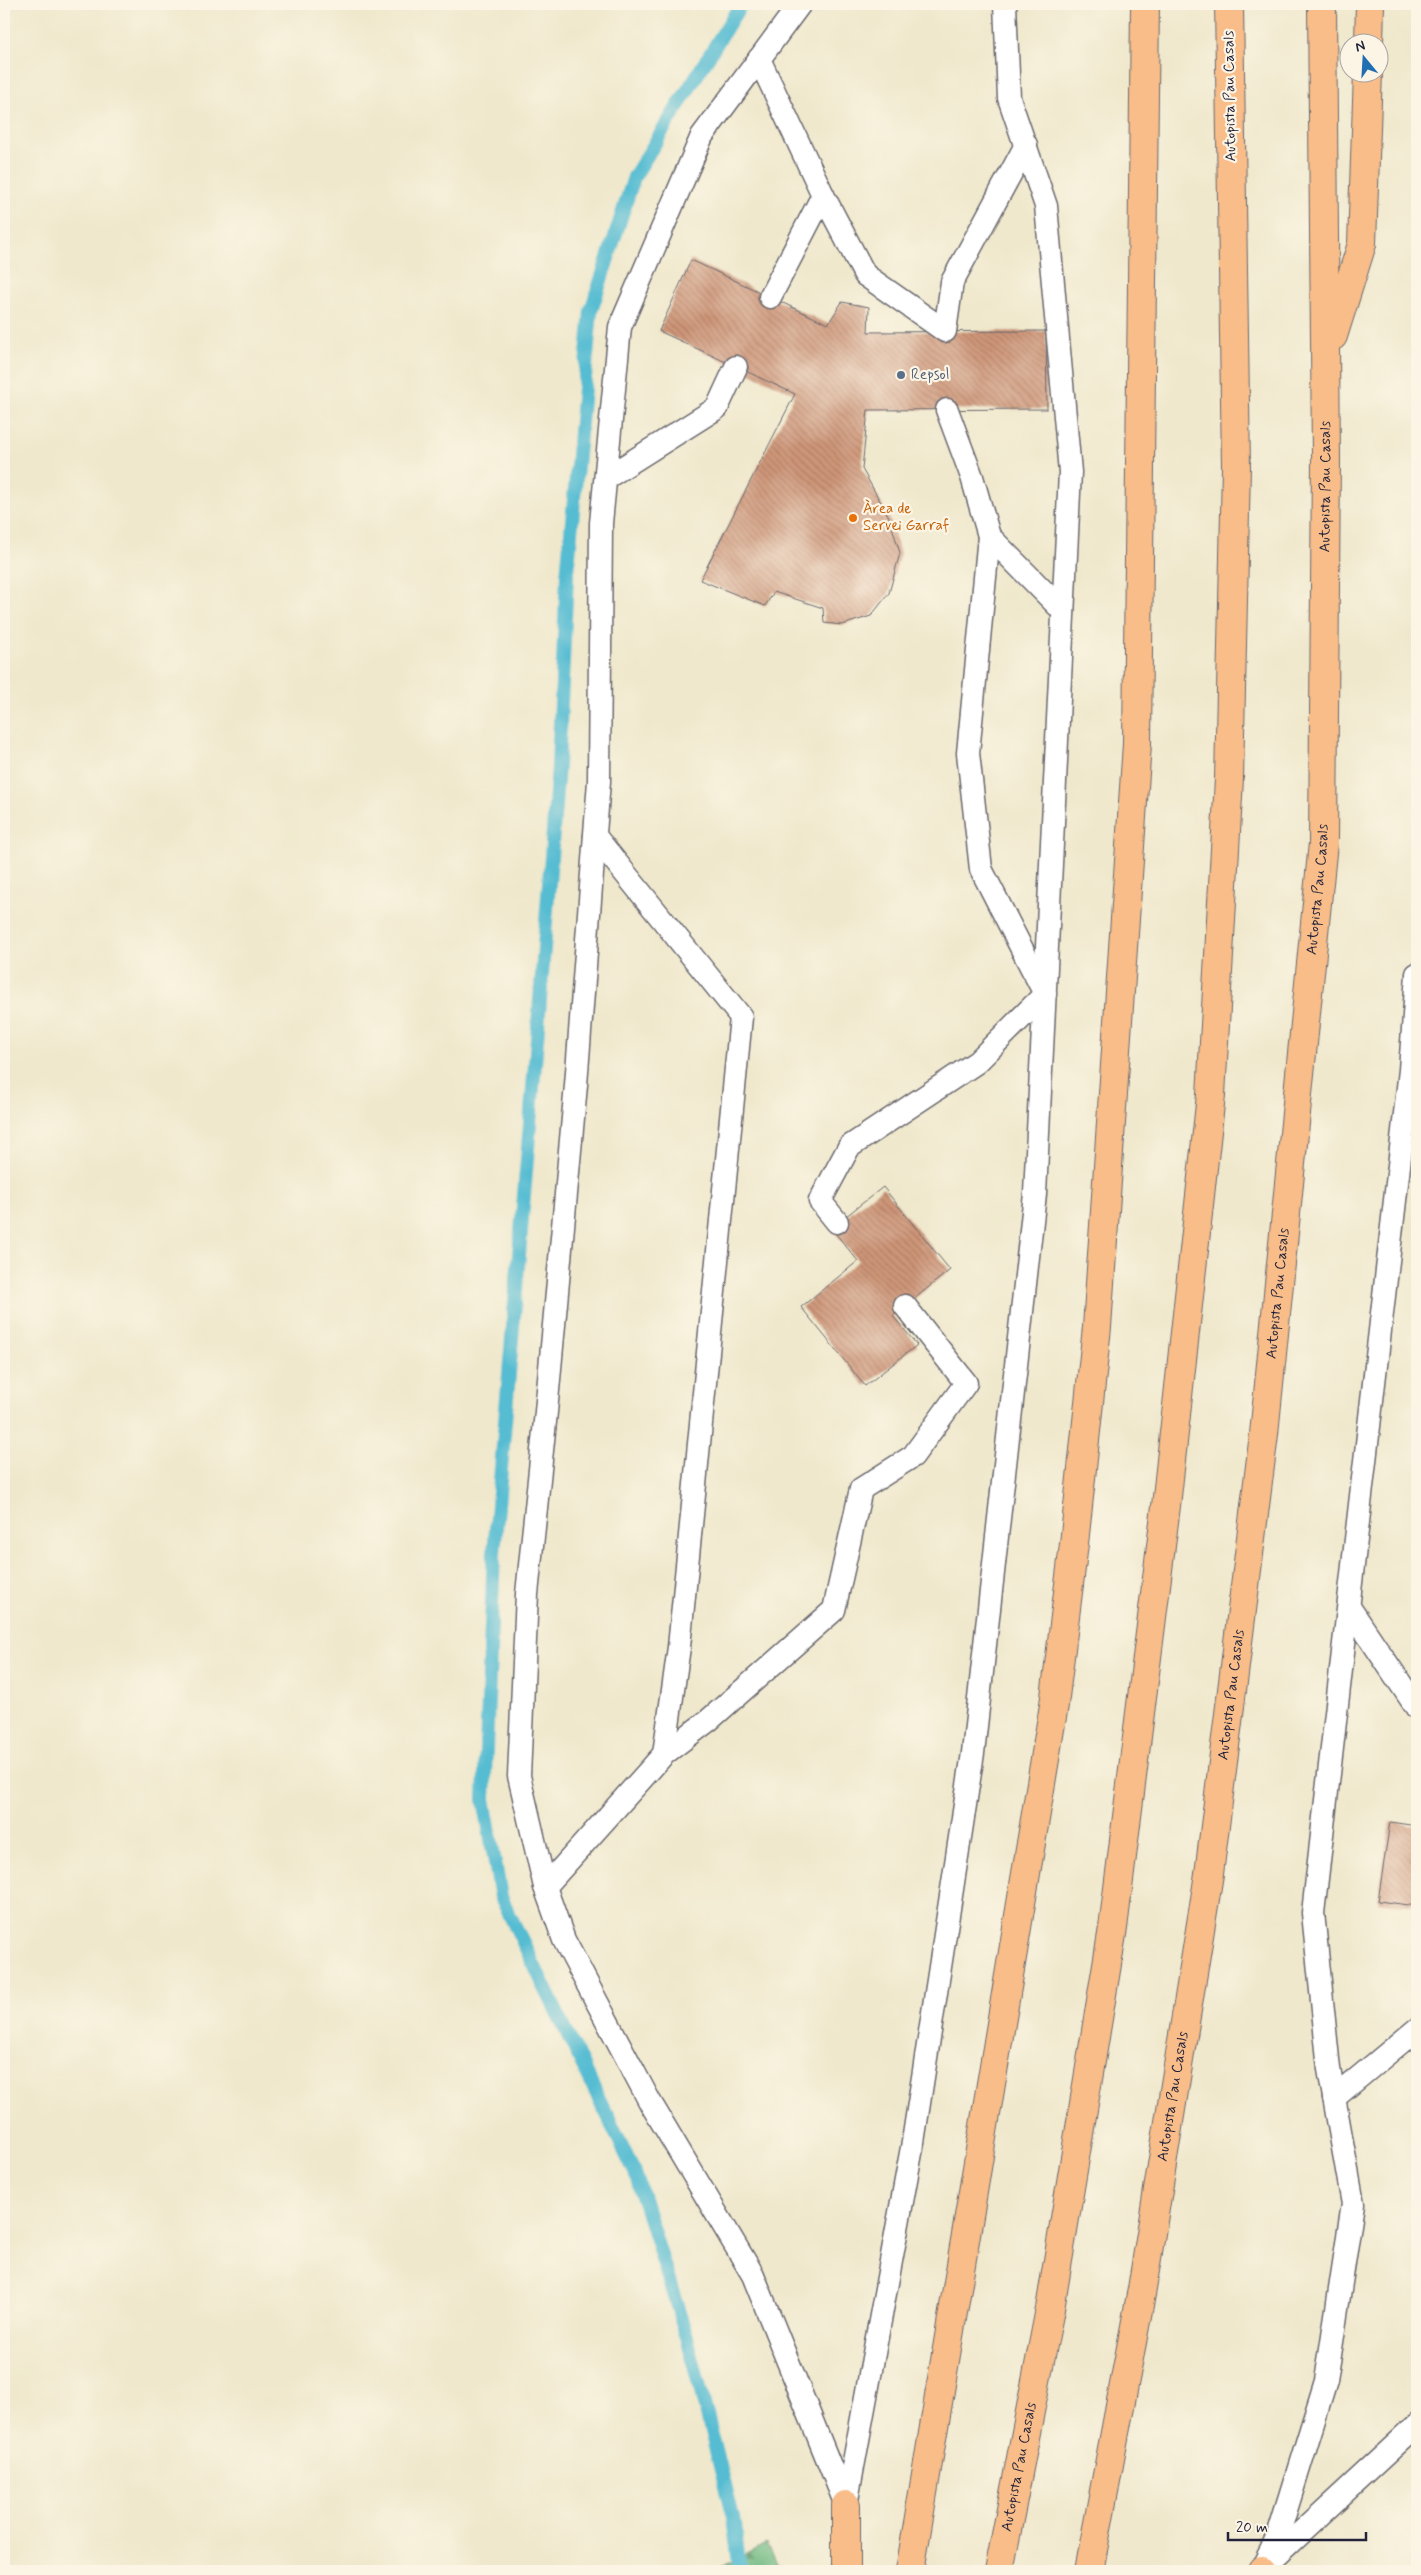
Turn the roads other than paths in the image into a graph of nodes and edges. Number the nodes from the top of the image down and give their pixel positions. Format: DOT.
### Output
graph roads {
  1 [pos="800,4"];
  2 [pos="1005,4"];
  3 [pos="1145,4"];
  4 [pos="1228,4"];
  5 [pos="1322,4"];
  6 [pos="1370,4"];
  7 [pos="1369,32"];
  8 [pos="759,59"];
  9 [pos="1368,82"];
  10 [pos="1026,145"];
  11 [pos="823,195"];
  12 [pos="770,297"];
  13 [pos="1325,361"];
  14 [pos="736,367"];
  15 [pos="947,410"];
  16 [pos="606,478"];
  17 [pos="989,536"];
  18 [pos="1063,610"];
  19 [pos="595,836"];
  20 [pos="1417,974"];
  21 [pos="1045,994"];
  22 [pos="1410,1070"];
  23 [pos="1417,1094"];
  24 [pos="838,1222"];
  25 [pos="905,1306"];
  26 [pos="1348,1608"];
  27 [pos="1417,1708"];
  28 [pos="664,1754"];
  29 [pos="545,1887"];
  30 [pos="1417,2029"];
  31 [pos="1334,2098"];
  32 [pos="1417,2425"];
  33 [pos="846,2504"];
  34 [pos="846,2571"];
  35 [pos="910,2571"];
  36 [pos="999,2571"];
  37 [pos="1089,2571"];
  38 [pos="1261,2571"];
  1 -- 8 [label="lane"];
  2 -- 10 [label="lane"];
  3 -- 35 [label="highway"];
  4 -- 36 [label="highway, Autopista Pau Casals"];
  5 -- 13 [label="highway, Autopista Pau Casals"];
  6 -- 7 [label="highway"];
  8 -- 11 [label="lane"];
  8 -- 16 [label="lane"];
  9 -- 13 [label="highway"];
  10 -- 11 [label="lane"];
  10 -- 18 [label="lane"];
  11 -- 12 [label="lane"];
  13 -- 37 [label="highway, Autopista Pau Casals"];
  14 -- 16 [label="lane"];
  15 -- 17 [label="lane"];
  16 -- 19 [label="lane"];
  17 -- 18 [label="lane"];
  17 -- 21 [label="lane"];
  18 -- 21 [label="lane"];
  19 -- 28 [label="lane"];
  19 -- 29 [label="lane"];
  20 -- 22 [label="lane"];
  21 -- 24 [label="lane"];
  21 -- 33 [label="lane"];
  22 -- 23 [label="lane"];
  22 -- 26 [label="lane"];
  25 -- 28 [label="lane"];
  26 -- 27 [label="lane"];
  26 -- 31 [label="lane"];
  28 -- 29 [label="lane"];
  29 -- 33 [label="lane"];
  30 -- 31 [label="lane"];
  31 -- 38 [label="lane"];
  32 -- 38 [label="lane"];
  33 -- 34 [label="highway"];
}
